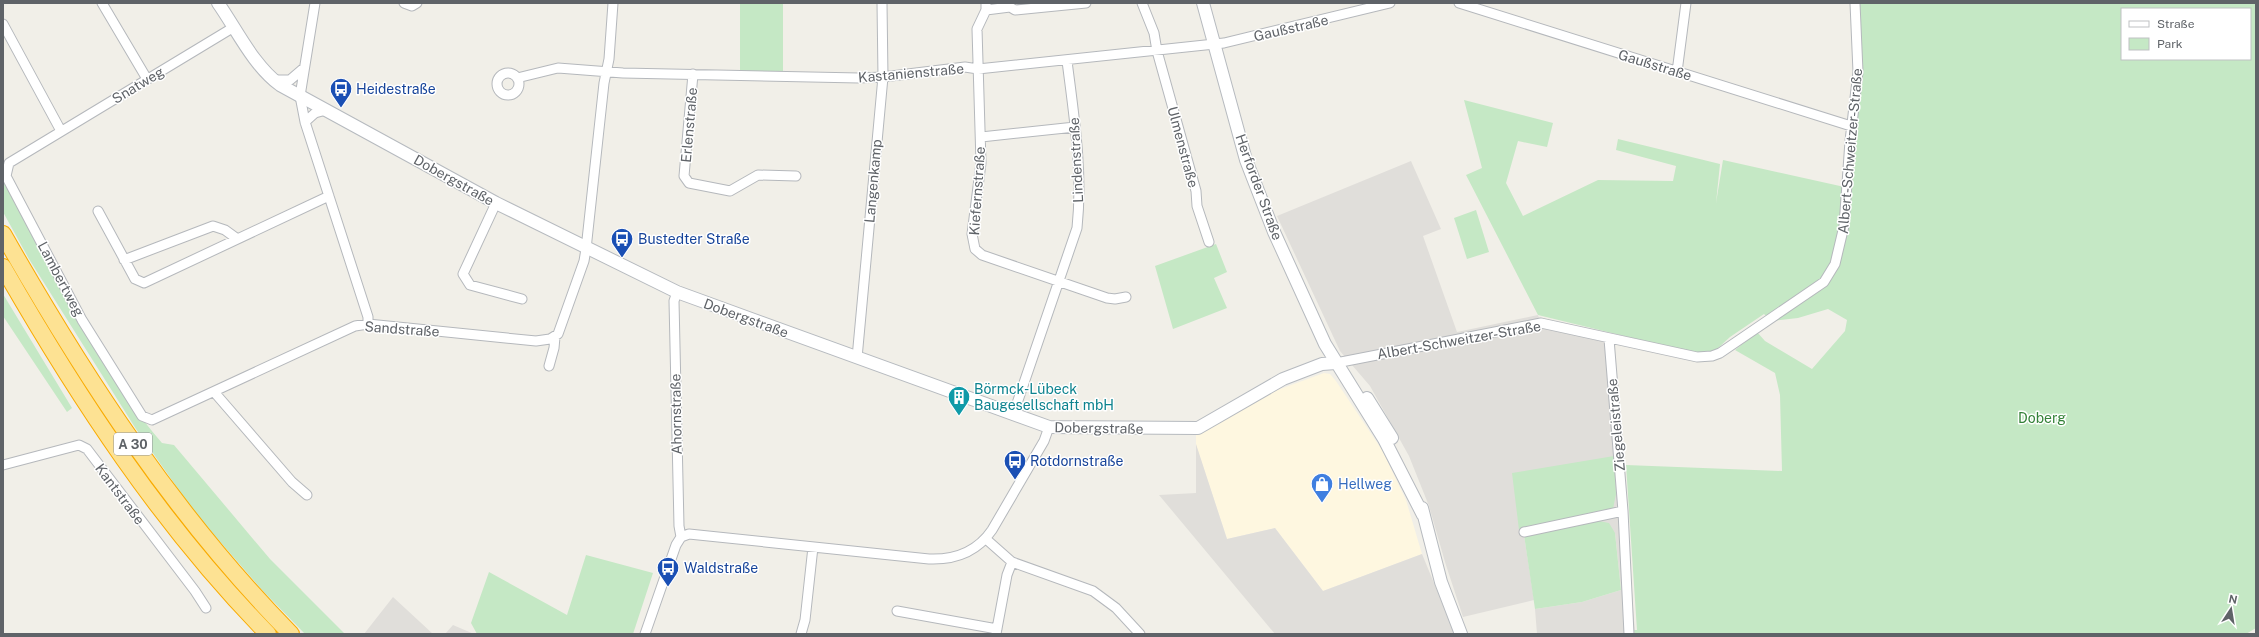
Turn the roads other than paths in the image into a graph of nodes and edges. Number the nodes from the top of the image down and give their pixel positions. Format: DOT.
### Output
graph roads {
  1 [pos="102,3"];
  2 [pos="218,3"];
  3 [pos="315,3"];
  4 [pos="404,3"];
  5 [pos="417,3"];
  6 [pos="614,3"];
  7 [pos="882,3"];
  8 [pos="1086,3"];
  9 [pos="1142,3"];
  10 [pos="1203,3"];
  11 [pos="1390,3"];
  12 [pos="1459,3"];
  13 [pos="1686,3"];
  14 [pos="1855,3"];
  15 [pos="986,6"];
  16 [pos="3,24"];
  17 [pos="234,27"];
  18 [pos="1214,44"];
  19 [pos="1157,51"];
  20 [pos="1067,61"];
  21 [pos="304,68"];
  22 [pos="978,69"];
  23 [pos="608,72"];
  24 [pos="1677,72"];
  25 [pos="693,74"];
  26 [pos="883,77"];
  27 [pos="517,78"];
  28 [pos="147,79"];
  29 [pos="273,80"];
  30 [pos="300,96"];
  31 [pos="326,110"];
  32 [pos="305,122"];
  33 [pos="1851,126"];
  34 [pos="1075,127"];
  35 [pos="61,131"];
  36 [pos="981,137"];
  37 [pos="42,142"];
  38 [pos="796,176"];
  39 [pos="329,196"];
  40 [pos="496,203"];
  41 [pos="98,211"];
  42 [pos="3,234"];
  43 [pos="236,238"];
  44 [pos="1209,242"];
  45 [pos="586,249"];
  46 [pos="124,260"];
  47 [pos="3,267"];
  48 [pos="1059,282"];
  49 [pos="677,292"];
  50 [pos="1126,297"];
  51 [pos="522,299"];
  52 [pos="368,324"];
  53 [pos="555,337"];
  54 [pos="1609,339"];
  55 [pos="856,358"];
  56 [pos="1336,363"];
  57 [pos="549,366"];
  58 [pos="215,392"];
  59 [pos="1013,415"];
  60 [pos="152,420"];
  61 [pos="1049,427"];
  62 [pos="3,465"];
  63 [pos="307,495"];
  64 [pos="1623,511"];
  65 [pos="1524,532"];
  66 [pos="681,536"];
  67 [pos="986,539"];
  68 [pos="813,547"];
  69 [pos="1012,562"];
  70 [pos="206,608"];
  71 [pos="897,611"];
  72 [pos="646,632"];
  73 [pos="997,632"];
  74 [pos="268,634"];
  75 [pos="291,634"];
  76 [pos="656,634"];
  77 [pos="801,634"];
  78 [pos="1140,634"];
  79 [pos="1461,634"];
  80 [pos="1629,634"];
  1 -- 28 [label="street"];
  2 -- 17 [label="street, Dobergstraße"];
  3 -- 21 [label="street"];
  4 -- 5 [label="street"];
  6 -- 23 [label="street"];
  7 -- 26 [label="street, Langenkamp"];
  8 -- 15 [label="street"];
  9 -- 19 [label="street, Ulmenstraße"];
  10 -- 18 [label="street, Herforder Straße"];
  11 -- 18 [label="street, Gaußstraße"];
  12 -- 24 [label="street, Gaußstraße"];
  13 -- 24 [label="street"];
  14 -- 33 [label="street, Albert-Schweitzer-Straße"];
  15 -- 22 [label="street, Kiefernstraße"];
  16 -- 35 [label="street"];
  17 -- 28 [label="street, Snatweg"];
  17 -- 29 [label="street, Dobergstraße"];
  18 -- 19 [label="street, Kastanienstraße"];
  18 -- 56 [label="street, Herforder Straße"];
  19 -- 20 [label="street, Kastanienstraße"];
  19 -- 44 [label="street, Ulmenstraße"];
  20 -- 22 [label="street, Kastanienstraße"];
  20 -- 34 [label="street, Lindenstraße"];
  21 -- 29 [label="street"];
  21 -- 30 [label="street"];
  22 -- 26 [label="street, Kastanienstraße"];
  22 -- 36 [label="street, Kiefernstraße"];
  23 -- 25 [label="street, Kastanienstraße"];
  23 -- 27 [label="street, Kastanienstraße"];
  23 -- 45 [label="street"];
  24 -- 33 [label="street, Gaußstraße"];
  25 -- 26 [label="street, Kastanienstraße"];
  25 -- 38 [label="street, Erlenstraße"];
  26 -- 55 [label="street, Langenkamp"];
  28 -- 35 [label="street, Snatweg"];
  29 -- 30 [label="street, Dobergstraße"];
  30 -- 31 [label="street, Dobergstraße"];
  30 -- 32 [label="street"];
  31 -- 32 [label="street"];
  31 -- 40 [label="street, Dobergstraße"];
  32 -- 39 [label="street"];
  33 -- 54 [label="street, Albert-Schweitzer-Straße"];
  34 -- 36 [label="street, Kiefernstraße"];
  34 -- 48 [label="street, Lindenstraße"];
  35 -- 37 [label="street, Snatweg"];
  36 -- 48 [label="street, Kiefernstraße"];
  37 -- 60 [label="street, Lambertweg"];
  39 -- 43 [label="street"];
  39 -- 52 [label="street"];
  40 -- 45 [label="street, Dobergstraße"];
  40 -- 51 [label="street"];
  41 -- 46 [label="street"];
  42 -- 75 [label="highway, A 30"];
  43 -- 46 [label="street"];
  43 -- 46 [label="street"];
  45 -- 49 [label="street, Dobergstraße"];
  45 -- 53 [label="street"];
  47 -- 74 [label="highway, A 30"];
  48 -- 50 [label="street"];
  48 -- 59 [label="street, Lindenstraße"];
  49 -- 55 [label="street, Dobergstraße"];
  49 -- 66 [label="street, Ahornstraße"];
  52 -- 53 [label="street, Sandstraße"];
  52 -- 58 [label="street, Sandstraße"];
  53 -- 57 [label="street"];
  54 -- 56 [label="street, Albert-Schweitzer-Straße"];
  54 -- 64 [label="street, Ziegeleistraße"];
  55 -- 59 [label="street, Dobergstraße"];
  56 -- 61 [label="street, Dobergstraße"];
  56 -- 79 [label="street, Herforder Straße"];
  58 -- 60 [label="street, Sandstraße"];
  58 -- 63 [label="street"];
  59 -- 61 [label="street, Dobergstraße"];
  61 -- 67 [label="street"];
  62 -- 70 [label="street, Kantstraße"];
  64 -- 65 [label="street"];
  64 -- 80 [label="street, Ziegeleistraße"];
  66 -- 68 [label="street"];
  66 -- 72 [label="street"];
  67 -- 68 [label="street"];
  67 -- 69 [label="street"];
  68 -- 77 [label="street"];
  69 -- 73 [label="street"];
  69 -- 78 [label="street"];
  71 -- 73 [label="street"];
  72 -- 76 [label="street"];
}
